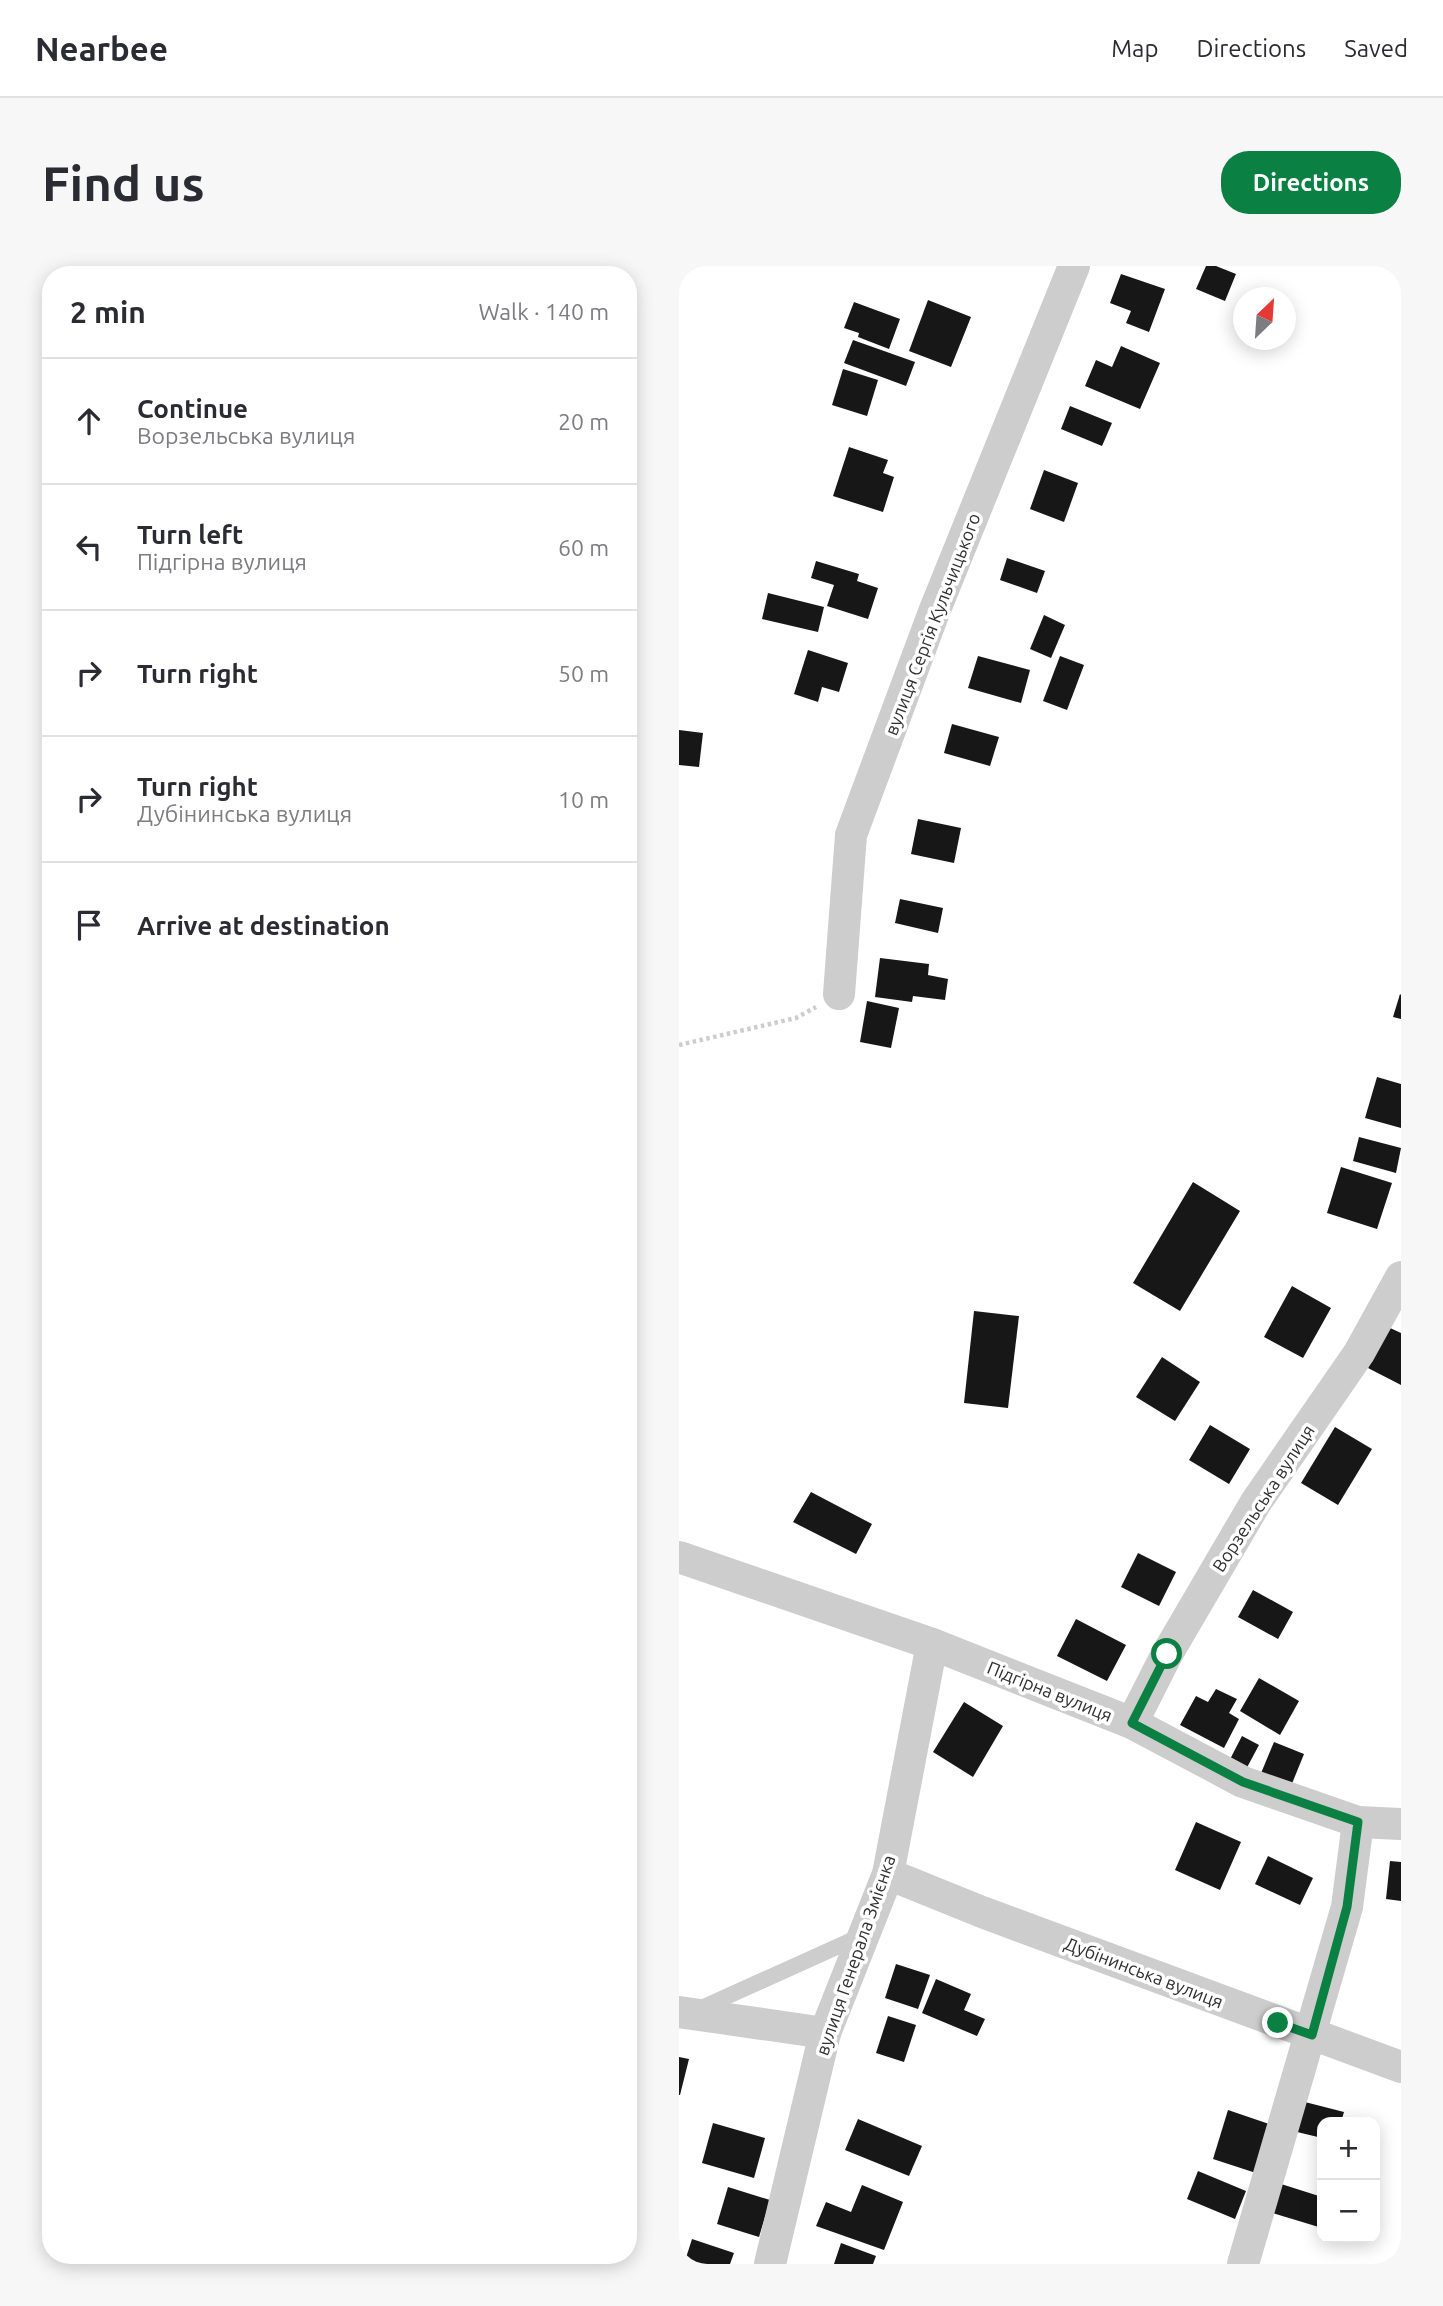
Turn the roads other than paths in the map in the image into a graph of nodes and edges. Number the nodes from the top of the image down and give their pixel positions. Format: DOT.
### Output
graph roads {
  1 [pos="1073,266"];
  2 [pos="839,994"];
  3 [pos="1401,1277"];
  4 [pos="679,1557"];
  5 [pos="932,1644"];
  6 [pos="1132,1723"];
  7 [pos="1358,1822"];
  8 [pos="1401,1824"];
  9 [pos="888,1874"];
  10 [pos="864,1935"];
  11 [pos="684,2013"];
  12 [pos="825,2033"];
  13 [pos="1312,2035"];
  14 [pos="1401,2067"];
  15 [pos="770,2264"];
  16 [pos="1243,2264"];
  1 -- 2 [label="street, вулиця Сергія Кульчицького"];
  3 -- 6 [label="street, Ворзельська вулиця"];
  4 -- 5 [label="street, Підгірна вулиця"];
  5 -- 6 [label="street, Підгірна вулиця"];
  5 -- 9 [label="street, вулиця Генерала Змієнка"];
  6 -- 7 [label="street, Підгірна вулиця"];
  7 -- 8 [label="street, Підгірна вулиця"];
  7 -- 13 [label="street"];
  9 -- 10 [label="street, вулиця Генерала Змієнка"];
  9 -- 13 [label="street, Дубінинська вулиця"];
  10 -- 11 [label="lane"];
  10 -- 12 [label="street, вулиця Генерала Змієнка"];
  11 -- 12 [label="street"];
  12 -- 15 [label="street, вулиця Генерала Змієнка"];
  13 -- 14 [label="street, Дубінинська вулиця"];
  13 -- 16 [label="street"];
}
